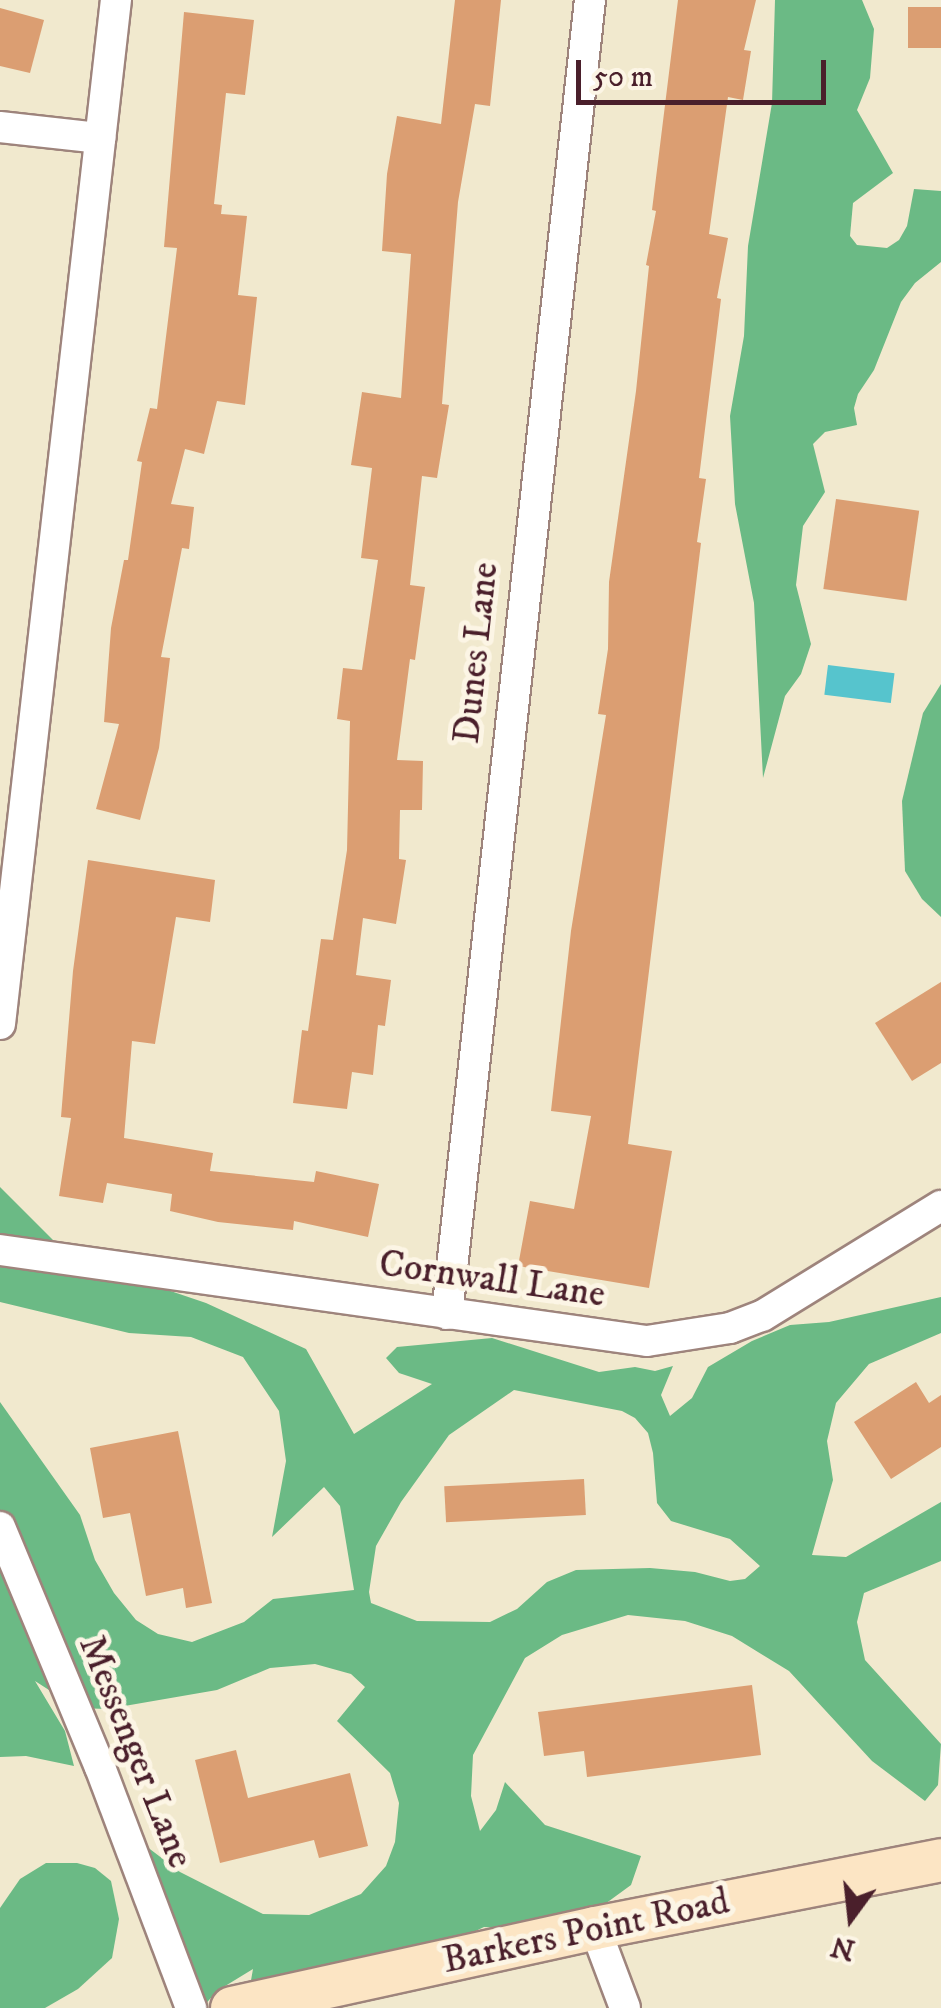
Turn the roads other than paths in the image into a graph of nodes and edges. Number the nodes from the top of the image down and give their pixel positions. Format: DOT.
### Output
graph roads {
  1 [pos="116,0"];
  2 [pos="590,0"];
  3 [pos="0,127"];
  4 [pos="100,138"];
  5 [pos="0,1024"];
  6 [pos="941,1206"];
  7 [pos="0,1250"];
  8 [pos="447,1314"];
  9 [pos="0,1527"];
  10 [pos="941,1860"];
  11 [pos="596,1928"];
  12 [pos="192,2008"];
  13 [pos="232,2008"];
  14 [pos="624,2008"];
  1 -- 4 [label="street"];
  2 -- 8 [label="street, Dunes Lane"];
  3 -- 4 [label="street"];
  4 -- 5 [label="street"];
  6 -- 8 [label="street, Cornwall Lane"];
  7 -- 8 [label="street, Cornwall Lane"];
  9 -- 12 [label="street, Messenger Lane"];
  10 -- 11 [label="street, Barkers Point Road"];
  11 -- 13 [label="street, Barkers Point Road"];
  11 -- 14 [label="street"];
}
